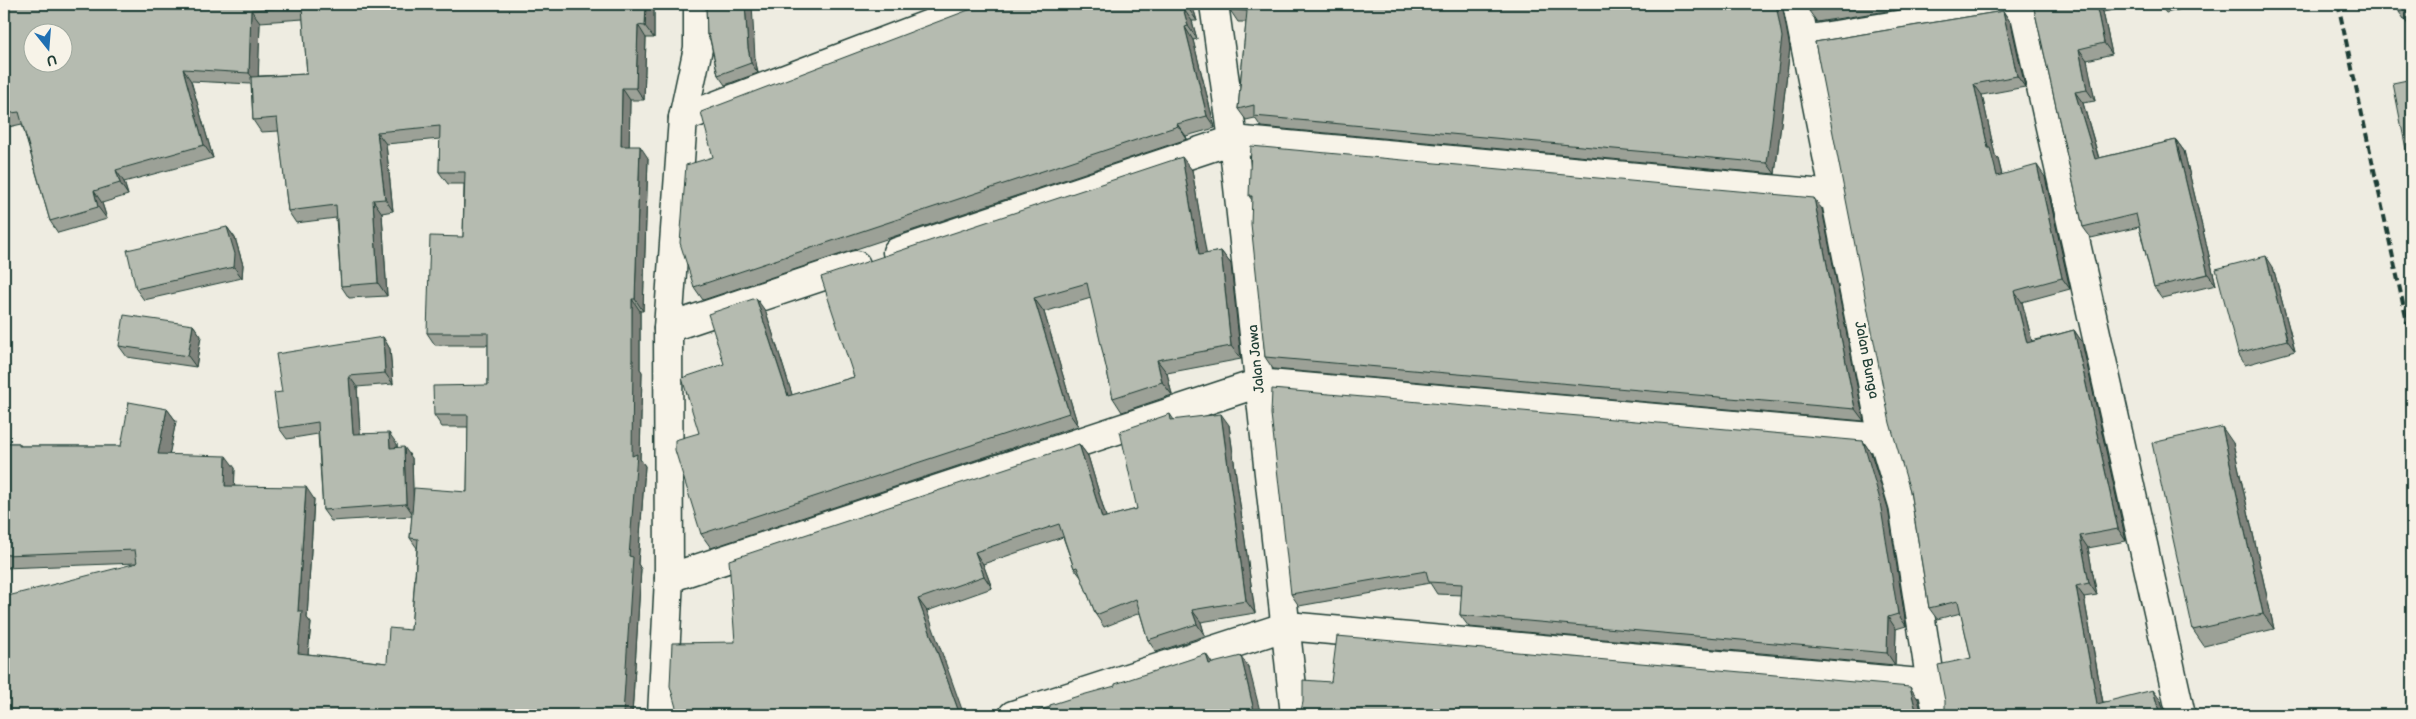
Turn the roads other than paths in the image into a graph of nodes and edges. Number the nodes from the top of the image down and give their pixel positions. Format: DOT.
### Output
graph roads {
  1 [pos="698,4"];
  2 [pos="982,4"];
  3 [pos="1214,4"];
  4 [pos="1797,4"];
  5 [pos="2026,5"];
  6 [pos="1804,40"];
  7 [pos="683,118"];
  8 [pos="1233,140"];
  9 [pos="1834,195"];
  10 [pos="668,328"];
  11 [pos="1258,383"];
  12 [pos="1883,438"];
  13 [pos="668,578"];
  14 [pos="1287,626"];
  15 [pos="1930,684"];
  16 [pos="662,715"];
  17 [pos="1013,715"];
  18 [pos="1296,715"];
  19 [pos="1938,715"];
  20 [pos="2181,715"];
  1 -- 7 [label="street"];
  2 -- 7 [label="street"];
  3 -- 8 [label="street, Jalan Jawa"];
  4 -- 6 [label="street, Jalan Bunga"];
  5 -- 6 [label="street"];
  5 -- 20 [label="street"];
  6 -- 9 [label="street, Jalan Bunga"];
  7 -- 10 [label="street"];
  8 -- 9 [label="street"];
  8 -- 10 [label="street"];
  8 -- 11 [label="street, Jalan Jawa"];
  9 -- 12 [label="street, Jalan Bunga"];
  10 -- 13 [label="street"];
  11 -- 12 [label="street"];
  11 -- 13 [label="street"];
  11 -- 14 [label="street, Jalan Jawa"];
  12 -- 15 [label="street, Jalan Bunga"];
  13 -- 16 [label="street"];
  14 -- 15 [label="street"];
  14 -- 17 [label="street"];
  14 -- 18 [label="street, Jalan Jawa"];
  15 -- 19 [label="street, Jalan Bunga"];
}
